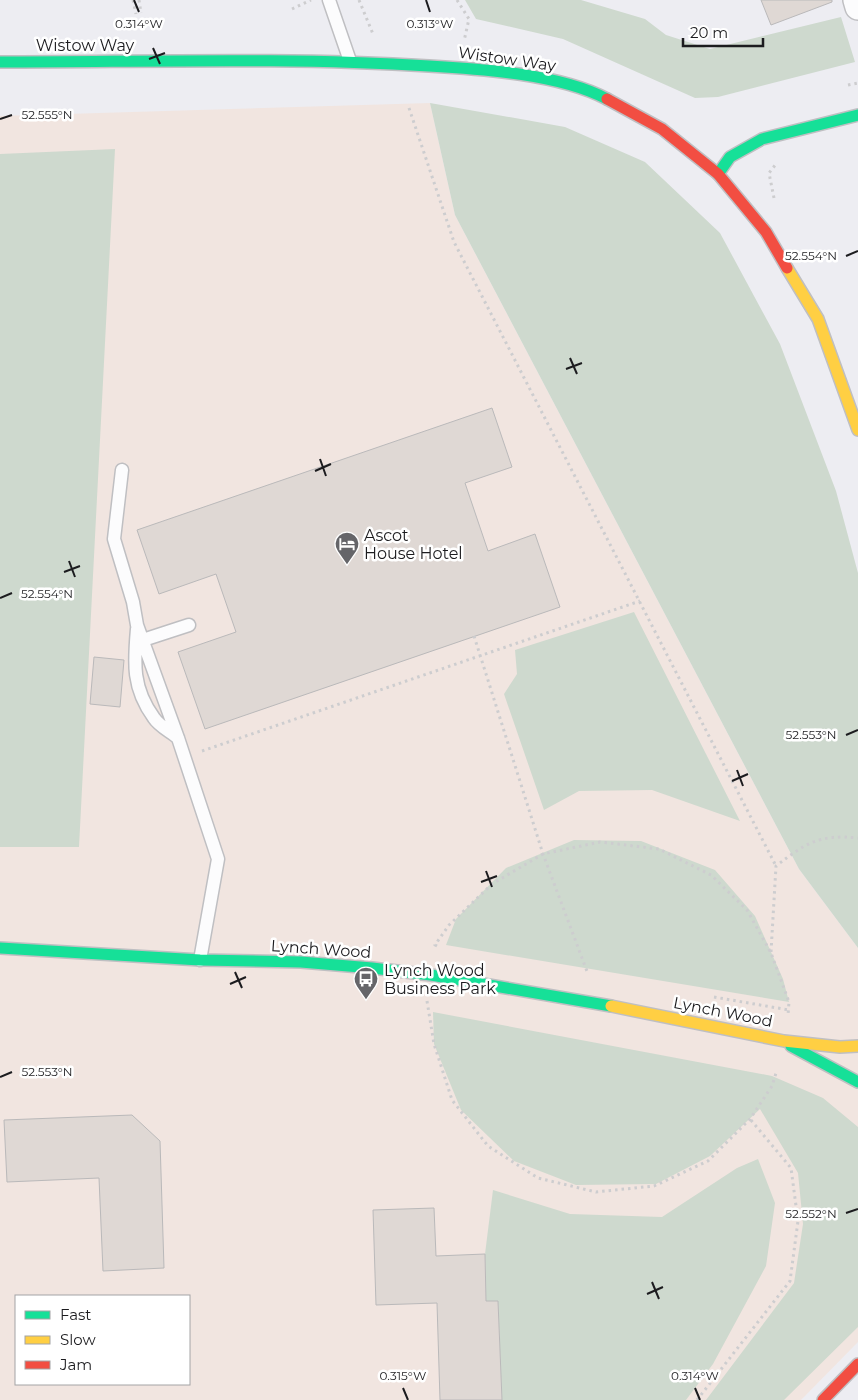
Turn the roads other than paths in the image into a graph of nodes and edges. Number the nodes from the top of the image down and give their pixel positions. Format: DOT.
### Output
graph roads {
  1 [pos="328,0"];
  2 [pos="856,0"];
  3 [pos="858,7"];
  4 [pos="350,61"];
  5 [pos="0,62"];
  6 [pos="858,115"];
  7 [pos="718,174"];
  8 [pos="858,430"];
  9 [pos="122,470"];
  10 [pos="137,625"];
  11 [pos="189,625"];
  12 [pos="142,640"];
  13 [pos="178,738"];
  14 [pos="0,948"];
  15 [pos="200,960"];
  16 [pos="784,1041"];
  17 [pos="858,1046"];
  18 [pos="858,1082"];
  19 [pos="858,1364"];
  20 [pos="823,1400"];
  1 -- 4 [label="lane"];
  2 -- 3 [label="street"];
  4 -- 5 [label="street, Wistow Way"];
  4 -- 7 [label="street, Wistow Way"];
  6 -- 7 [label="street"];
  7 -- 8 [label="street, Wistow Way"];
  9 -- 10 [label="lane"];
  10 -- 12 [label="lane"];
  10 -- 13 [label="lane"];
  11 -- 12 [label="lane"];
  12 -- 13 [label="lane"];
  13 -- 15 [label="lane"];
  14 -- 15 [label="street, Lynch Wood"];
  15 -- 16 [label="street, Lynch Wood"];
  16 -- 17 [label="street, Lynch Wood"];
  16 -- 18 [label="street, Lynch Wood"];
  19 -- 20 [label="street"];
}
